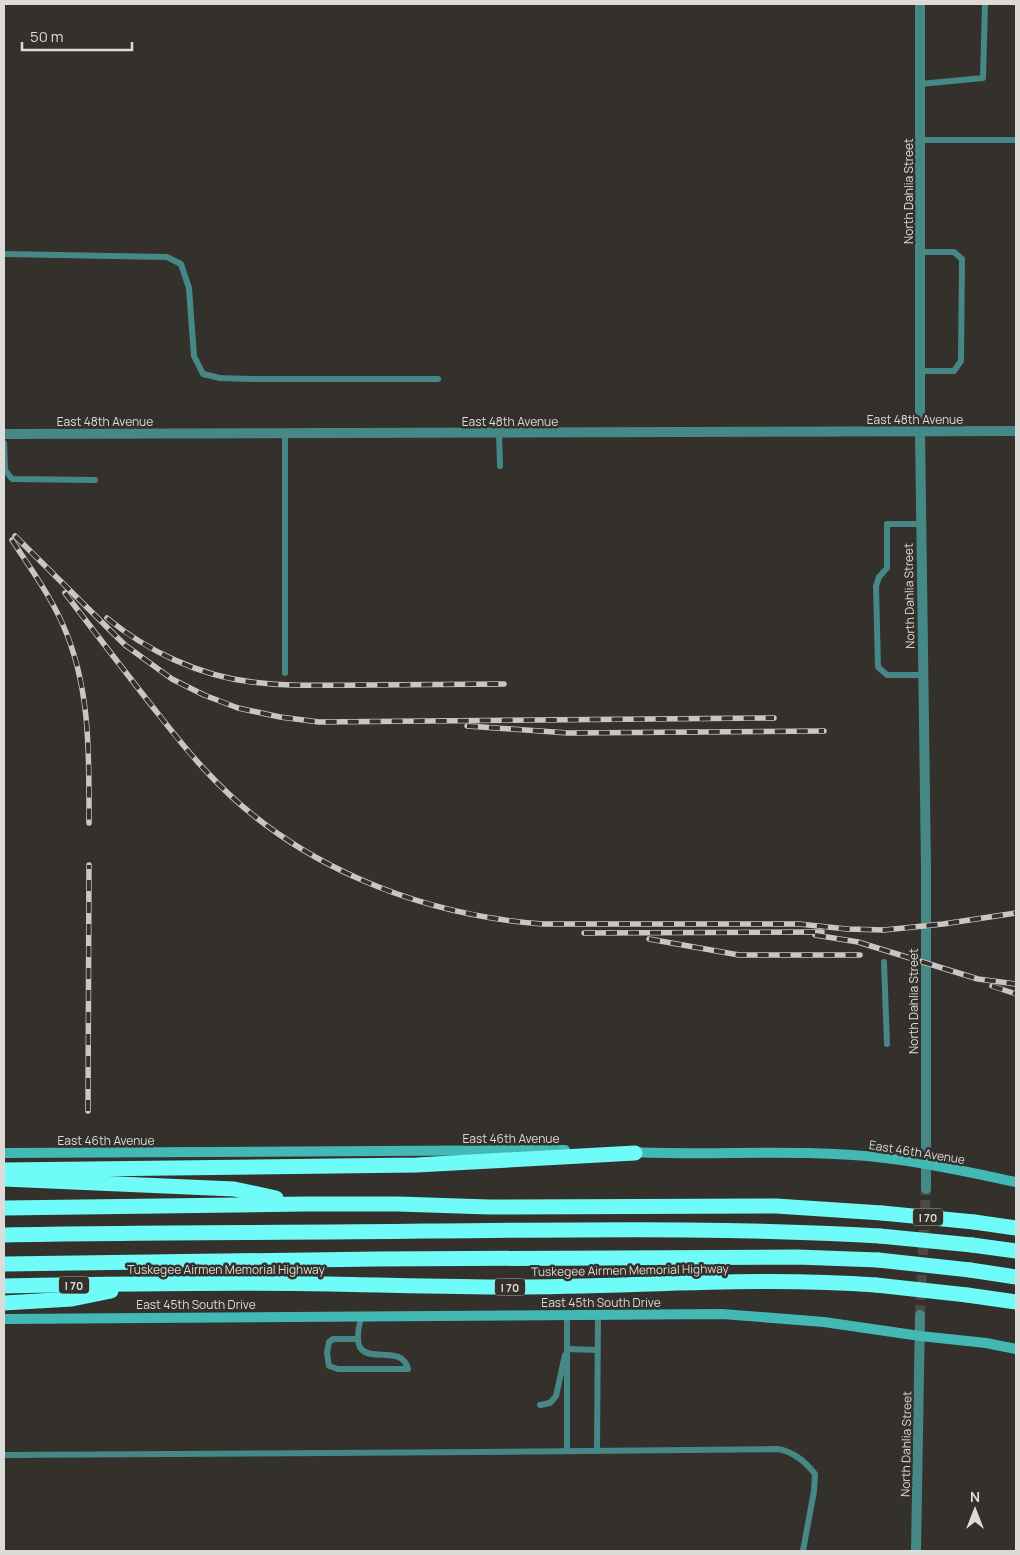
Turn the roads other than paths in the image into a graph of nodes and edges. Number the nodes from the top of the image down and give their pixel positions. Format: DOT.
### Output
graph roads {
  1 [pos="920,4"];
  2 [pos="985,4"];
  3 [pos="920,84"];
  4 [pos="920,140"];
  5 [pos="1016,140"];
  6 [pos="920,252"];
  7 [pos="4,254"];
  8 [pos="920,371"];
  9 [pos="438,379"];
  10 [pos="1016,431"];
  11 [pos="920,432"];
  12 [pos="499,433"];
  13 [pos="4,434"];
  14 [pos="285,434"];
  15 [pos="4,443"];
  16 [pos="500,466"];
  17 [pos="95,480"];
  18 [pos="921,524"];
  19 [pos="285,673"];
  20 [pos="923,675"];
  21 [pos="884,962"];
  22 [pos="887,1044"];
  23 [pos="4,1153"];
  24 [pos="635,1153"];
  25 [pos="926,1164"];
  26 [pos="4,1170"];
  27 [pos="4,1179"];
  28 [pos="1016,1182"];
  29 [pos="926,1189"];
  30 [pos="305,1204"];
  31 [pos="4,1208"];
  32 [pos="1016,1228"];
  33 [pos="4,1235"];
  34 [pos="1016,1251"];
  35 [pos="4,1264"];
  36 [pos="1016,1278"];
  37 [pos="144,1284"];
  38 [pos="4,1286"];
  39 [pos="1016,1302"];
  40 [pos="4,1303"];
  41 [pos="567,1314"];
  42 [pos="598,1314"];
  43 [pos="362,1315"];
  44 [pos="920,1315"];
  45 [pos="4,1319"];
  46 [pos="920,1336"];
  47 [pos="357,1339"];
  48 [pos="567,1349"];
  49 [pos="1016,1349"];
  50 [pos="597,1350"];
  51 [pos="540,1405"];
  52 [pos="567,1451"];
  53 [pos="597,1451"];
  54 [pos="4,1455"];
  55 [pos="804,1551"];
  56 [pos="916,1551"];
  1 -- 3 [label="street, North Dahlia Street"];
  2 -- 3 [label="lane"];
  3 -- 4 [label="street, North Dahlia Street"];
  4 -- 5 [label="lane"];
  4 -- 6 [label="street, North Dahlia Street"];
  6 -- 8 [label="street, North Dahlia Street"];
  6 -- 8 [label="lane"];
  7 -- 9 [label="lane"];
  8 -- 11 [label="street, North Dahlia Street"];
  10 -- 11 [label="street, East 48th Avenue"];
  11 -- 12 [label="street, East 48th Avenue"];
  11 -- 18 [label="street, North Dahlia Street"];
  12 -- 14 [label="street, East 48th Avenue"];
  12 -- 16 [label="lane"];
  13 -- 14 [label="street, East 48th Avenue"];
  14 -- 19 [label="lane"];
  15 -- 17 [label="lane"];
  18 -- 20 [label="street, North Dahlia Street"];
  18 -- 20 [label="lane"];
  20 -- 25 [label="street, North Dahlia Street"];
  21 -- 22 [label="lane"];
  23 -- 24 [label="main road, East 46th Avenue"];
  24 -- 25 [label="main road, East 46th Avenue"];
  24 -- 26 [label="highway"];
  25 -- 28 [label="main road, East 46th Avenue"];
  25 -- 29 [label="street, North Dahlia Street"];
  27 -- 30 [label="highway"];
  30 -- 31 [label="highway, I 70"];
  30 -- 32 [label="highway, I 70, bridge"];
  33 -- 34 [label="highway, bridge"];
  35 -- 36 [label="highway, bridge"];
  37 -- 38 [label="highway, Tuskegee Airmen Memorial Highway / I 70"];
  37 -- 39 [label="highway, Tuskegee Airmen Memorial Highway / I 70, bridge"];
  37 -- 40 [label="highway"];
  41 -- 42 [label="main road, East 45th South Drive"];
  41 -- 43 [label="main road, East 45th South Drive"];
  41 -- 48 [label="lane"];
  42 -- 46 [label="main road, East 45th South Drive"];
  42 -- 50 [label="lane"];
  43 -- 45 [label="main road, East 45th South Drive"];
  43 -- 47 [label="lane"];
  44 -- 46 [label="street, North Dahlia Street"];
  46 -- 49 [label="main road, East 45th South Drive"];
  46 -- 56 [label="street, North Dahlia Street"];
  47 -- 47 [label="lane"];
  48 -- 50 [label="lane"];
  48 -- 51 [label="lane"];
  48 -- 52 [label="lane"];
  50 -- 53 [label="lane"];
  52 -- 53 [label="lane"];
  52 -- 54 [label="lane"];
  53 -- 55 [label="lane"];
}
